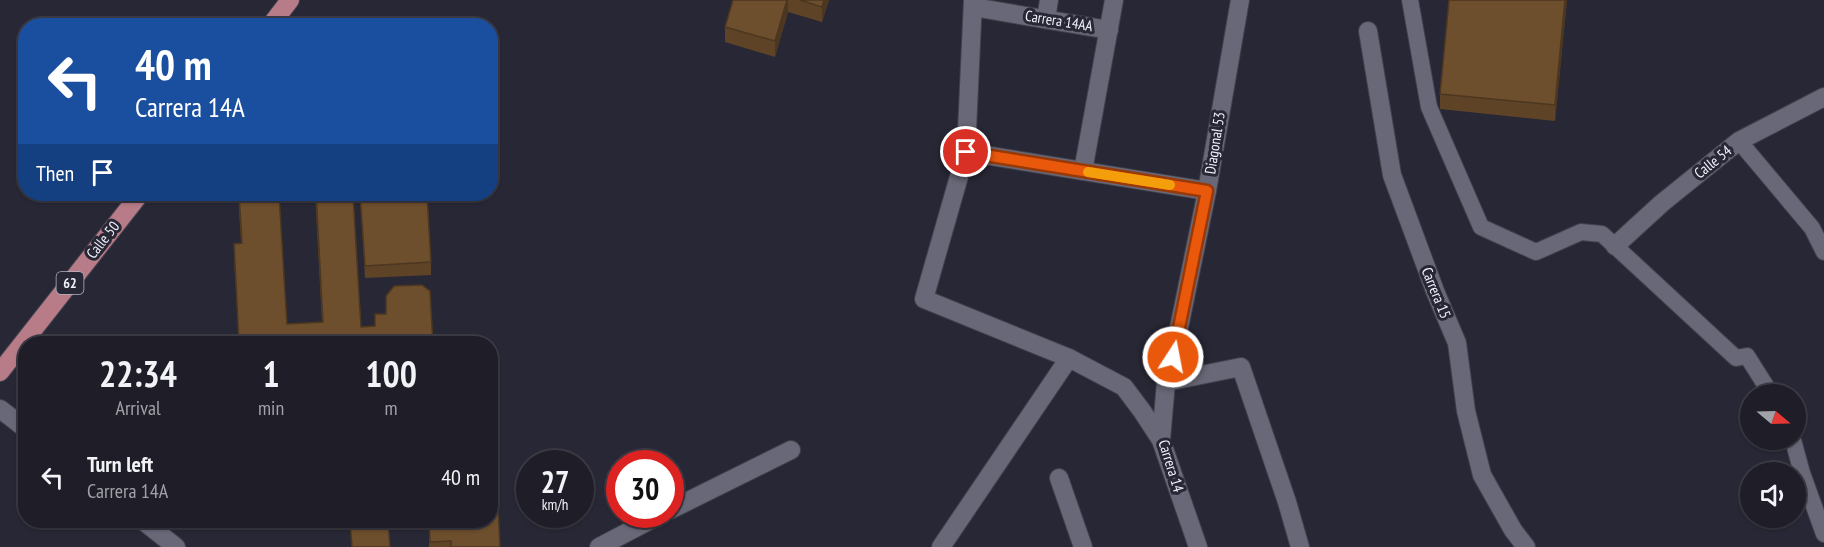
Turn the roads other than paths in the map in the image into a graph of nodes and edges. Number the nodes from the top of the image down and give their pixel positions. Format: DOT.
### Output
graph roads {
  1 [pos="290,0"];
  2 [pos="1049,0"];
  3 [pos="1114,0"];
  4 [pos="1240,0"];
  5 [pos="1410,0"];
  6 [pos="973,4"];
  7 [pos="276,18"];
  8 [pos="1046,19"];
  9 [pos="1109,30"];
  10 [pos="1368,31"];
  11 [pos="1824,97"];
  12 [pos="1739,141"];
  13 [pos="966,152"];
  14 [pos="1083,171"];
  15 [pos="1207,191"];
  16 [pos="134,201"];
  17 [pos="1615,246"];
  18 [pos="1824,252"];
  19 [pos="28,336"];
  20 [pos="18,349"];
  21 [pos="1069,357"];
  22 [pos="0,372"];
  23 [pos="1166,382"];
  24 [pos="1765,384"];
  25 [pos="0,409"];
  26 [pos="18,423"];
  27 [pos="1161,440"];
  28 [pos="791,450"];
  29 [pos="1796,450"];
  30 [pos="1059,478"];
  31 [pos="684,503"];
  32 [pos="152,528"];
  33 [pos="635,528"];
  34 [pos="1824,534"];
  35 [pos="176,547"];
  36 [pos="599,547"];
  37 [pos="941,547"];
  38 [pos="1083,547"];
  39 [pos="1198,547"];
  40 [pos="1300,547"];
  41 [pos="1526,547"];
  1 -- 7 [label="main road"];
  2 -- 8 [label="street"];
  3 -- 9 [label="street"];
  4 -- 15 [label="street, Diagonal 53"];
  5 -- 17 [label="street"];
  6 -- 8 [label="street, Carrera 14AA"];
  6 -- 13 [label="street"];
  8 -- 9 [label="street, Carrera 14AA"];
  9 -- 14 [label="street"];
  10 -- 41 [label="street, Carrera 15"];
  11 -- 12 [label="street, Calle 54"];
  12 -- 17 [label="street, Calle 54"];
  12 -- 18 [label="street"];
  13 -- 14 [label="street"];
  13 -- 21 [label="street"];
  14 -- 15 [label="street"];
  15 -- 23 [label="street, Diagonal 53"];
  16 -- 19 [label="main road, Calle 50 / 62"];
  17 -- 24 [label="street"];
  20 -- 22 [label="main road, Calle 50 / 62"];
  21 -- 27 [label="street"];
  21 -- 37 [label="street"];
  23 -- 27 [label="street, Carrera 14"];
  23 -- 40 [label="street"];
  25 -- 26 [label="street"];
  27 -- 39 [label="street, Carrera 14"];
  28 -- 31 [label="street"];
  29 -- 34 [label="street"];
  30 -- 38 [label="street"];
  32 -- 35 [label="street"];
  33 -- 36 [label="street"];
}
